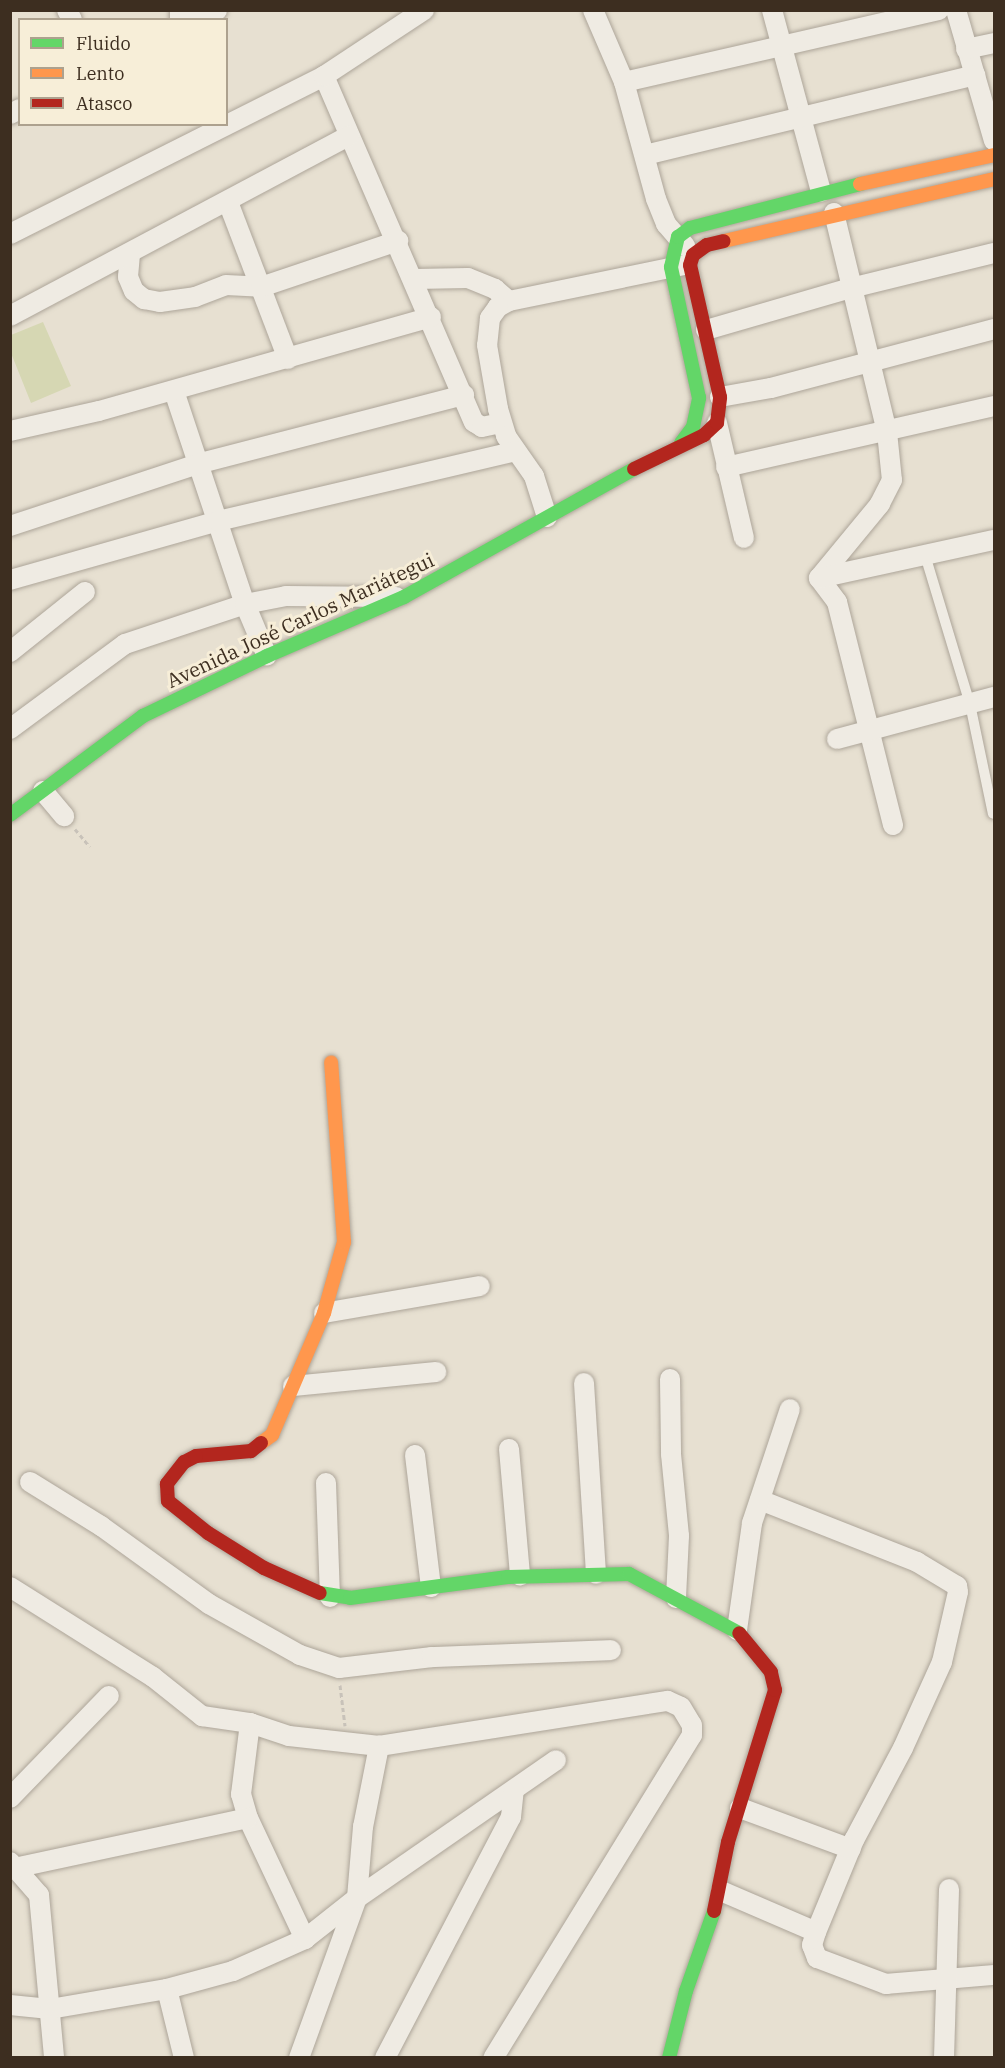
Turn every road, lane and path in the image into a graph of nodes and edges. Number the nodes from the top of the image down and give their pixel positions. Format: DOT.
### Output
graph roads {
  1 [pos="217,10"];
  2 [pos="424,10"];
  3 [pos="772,10"];
  4 [pos="939,10"];
  5 [pos="956,10"];
  6 [pos="594,11"];
  7 [pos="199,18"];
  8 [pos="994,43"];
  9 [pos="784,48"];
  10 [pos="966,49"];
  11 [pos="975,75"];
  12 [pos="324,76"];
  13 [pos="624,82"];
  14 [pos="800,115"];
  15 [pos="228,124"];
  16 [pos="225,126"];
  17 [pos="349,136"];
  18 [pos="994,141"];
  19 [pos="645,155"];
  20 [pos="994,155"];
  21 [pos="994,178"];
  22 [pos="821,192"];
  23 [pos="228,202"];
  24 [pos="834,213"];
  25 [pos="10,234"];
  26 [pos="678,237"];
  27 [pos="398,241"];
  28 [pos="994,253"];
  29 [pos="130,254"];
  30 [pos="685,262"];
  31 [pos="415,279"];
  32 [pos="261,287"];
  33 [pos="850,288"];
  34 [pos="509,301"];
  35 [pos="10,316"];
  36 [pos="431,317"];
  37 [pos="994,329"];
  38 [pos="706,330"];
  39 [pos="288,359"];
  40 [pos="871,360"];
  41 [pos="174,390"];
  42 [pos="464,395"];
  43 [pos="720,397"];
  44 [pos="994,406"];
  45 [pos="501,423"];
  46 [pos="717,423"];
  47 [pos="10,431"];
  48 [pos="887,432"];
  49 [pos="681,443"];
  50 [pos="516,452"];
  51 [pos="197,464"];
  52 [pos="726,467"];
  53 [pos="547,517"];
  54 [pos="218,521"];
  55 [pos="10,526"];
  56 [pos="744,538"];
  57 [pos="994,540"];
  58 [pos="925,555"];
  59 [pos="819,578"];
  60 [pos="10,580"];
  61 [pos="85,592"];
  62 [pos="404,597"];
  63 [pos="245,604"];
  64 [pos="10,652"];
  65 [pos="267,656"];
  66 [pos="994,698"];
  67 [pos="970,704"];
  68 [pos="10,729"];
  69 [pos="871,732"];
  70 [pos="837,739"];
  71 [pos="43,791"];
  72 [pos="993,814"];
  73 [pos="10,815"];
  74 [pos="64,816"];
  75 [pos="893,825"];
  76 [pos="90,847"];
  77 [pos="331,1062"];
  78 [pos="480,1286"];
  79 [pos="324,1313"];
  80 [pos="436,1372"];
  81 [pos="670,1379"];
  82 [pos="584,1383"];
  83 [pos="293,1386"];
  84 [pos="790,1409"];
  85 [pos="508,1449"];
  86 [pos="415,1455"];
  87 [pos="30,1482"];
  88 [pos="326,1484"];
  89 [pos="760,1500"];
  90 [pos="596,1574"];
  91 [pos="520,1576"];
  92 [pos="10,1587"];
  93 [pos="431,1587"];
  94 [pos="330,1596"];
  95 [pos="676,1598"];
  96 [pos="737,1630"];
  97 [pos="611,1650"];
  98 [pos="339,1668"];
  99 [pos="109,1696"];
  100 [pos="250,1723"];
  101 [pos="346,1743"];
  102 [pos="379,1746"];
  103 [pos="556,1760"];
  104 [pos="514,1790"];
  105 [pos="10,1798"];
  106 [pos="740,1808"];
  107 [pos="248,1818"];
  108 [pos="851,1849"];
  109 [pos="13,1866"];
  110 [pos="949,1889"];
  111 [pos="721,1891"];
  112 [pos="357,1898"];
  113 [pos="816,1932"];
  114 [pos="305,1939"];
  115 [pos="994,1976"];
  116 [pos="948,1981"];
  117 [pos="167,1989"];
  118 [pos="10,2005"];
  119 [pos="50,2009"];
  120 [pos="54,2058"];
  121 [pos="184,2058"];
  122 [pos="299,2058"];
  123 [pos="386,2058"];
  124 [pos="493,2058"];
  125 [pos="669,2058"];
  126 [pos="944,2058"];
  1 -- 7 [label="street"];
  2 -- 12 [label="street"];
  3 -- 9 [label="street"];
  4 -- 9 [label="street"];
  5 -- 10 [label="street"];
  6 -- 13 [label="street"];
  8 -- 10 [label="street"];
  9 -- 13 [label="street"];
  9 -- 14 [label="street"];
  10 -- 11 [label="street"];
  11 -- 14 [label="street"];
  11 -- 18 [label="street"];
  12 -- 15 [label="street"];
  12 -- 17 [label="street"];
  13 -- 19 [label="street"];
  14 -- 19 [label="street"];
  14 -- 22 [label="street"];
  16 -- 25 [label="street"];
  17 -- 23 [label="street"];
  17 -- 27 [label="street"];
  19 -- 26 [label="street"];
  20 -- 22 [label="street"];
  21 -- 24 [label="street"];
  22 -- 26 [label="street"];
  23 -- 29 [label="street"];
  23 -- 32 [label="street"];
  24 -- 30 [label="street"];
  24 -- 33 [label="street"];
  26 -- 30 [label="street"];
  27 -- 31 [label="street"];
  27 -- 32 [label="street"];
  28 -- 33 [label="street"];
  29 -- 32 [label="street"];
  29 -- 35 [label="street"];
  30 -- 34 [label="street"];
  30 -- 38 [label="street"];
  30 -- 49 [label="street"];
  31 -- 34 [label="street"];
  31 -- 36 [label="street"];
  32 -- 39 [label="street"];
  33 -- 38 [label="street"];
  33 -- 40 [label="street"];
  34 -- 45 [label="street"];
  36 -- 39 [label="street"];
  36 -- 42 [label="street"];
  37 -- 40 [label="street"];
  38 -- 43 [label="street"];
  39 -- 41 [label="street"];
  40 -- 43 [label="street"];
  40 -- 48 [label="street"];
  41 -- 47 [label="street"];
  41 -- 51 [label="street"];
  42 -- 45 [label="street"];
  42 -- 51 [label="street"];
  43 -- 46 [label="street"];
  44 -- 48 [label="street"];
  45 -- 50 [label="street"];
  46 -- 49 [label="street, Avenida José Carlos Mariátegui"];
  46 -- 52 [label="street"];
  48 -- 52 [label="street"];
  48 -- 59 [label="street"];
  49 -- 53 [label="street, Avenida José Carlos Mariátegui"];
  50 -- 53 [label="street"];
  50 -- 54 [label="street"];
  51 -- 54 [label="street"];
  51 -- 55 [label="street"];
  52 -- 56 [label="street"];
  53 -- 62 [label="street, Avenida José Carlos Mariátegui"];
  54 -- 60 [label="street"];
  54 -- 63 [label="street"];
  57 -- 58 [label="street"];
  58 -- 59 [label="street"];
  58 -- 67 [label="lane"];
  59 -- 69 [label="street"];
  61 -- 64 [label="street"];
  62 -- 63 [label="street"];
  62 -- 65 [label="street, Avenida José Carlos Mariátegui"];
  63 -- 65 [label="street"];
  63 -- 68 [label="street"];
  65 -- 71 [label="street, Avenida José Carlos Mariátegui"];
  66 -- 67 [label="street"];
  67 -- 69 [label="street"];
  67 -- 72 [label="lane"];
  69 -- 70 [label="street"];
  69 -- 75 [label="street"];
  71 -- 73 [label="street, Avenida José Carlos Mariátegui"];
  71 -- 74 [label="street"];
  74 -- 76 [label="path"];
  77 -- 79 [label="street"];
  78 -- 79 [label="street"];
  79 -- 83 [label="street"];
  80 -- 83 [label="street"];
  81 -- 95 [label="street"];
  82 -- 90 [label="street"];
  83 -- 94 [label="street"];
  84 -- 89 [label="street"];
  85 -- 91 [label="street"];
  86 -- 93 [label="street"];
  87 -- 98 [label="street"];
  88 -- 94 [label="street"];
  89 -- 96 [label="street"];
  89 -- 108 [label="street"];
  90 -- 91 [label="street"];
  90 -- 95 [label="street"];
  91 -- 93 [label="street"];
  92 -- 100 [label="street"];
  93 -- 94 [label="street"];
  95 -- 96 [label="street"];
  96 -- 106 [label="street"];
  97 -- 98 [label="street"];
  98 -- 101 [label="path"];
  99 -- 105 [label="street"];
  100 -- 101 [label="street"];
  100 -- 107 [label="street"];
  101 -- 102 [label="street"];
  102 -- 112 [label="street"];
  102 -- 124 [label="street"];
  103 -- 104 [label="street"];
  104 -- 112 [label="street"];
  104 -- 123 [label="street"];
  106 -- 108 [label="street"];
  106 -- 111 [label="street"];
  107 -- 109 [label="street"];
  107 -- 114 [label="street"];
  108 -- 113 [label="street"];
  109 -- 119 [label="street"];
  110 -- 116 [label="street"];
  111 -- 113 [label="street"];
  111 -- 125 [label="street"];
  112 -- 114 [label="street"];
  112 -- 122 [label="street"];
  113 -- 116 [label="street"];
  114 -- 117 [label="street"];
  115 -- 116 [label="street"];
  116 -- 126 [label="street"];
  117 -- 119 [label="street"];
  117 -- 121 [label="street"];
  118 -- 119 [label="street"];
  119 -- 120 [label="street"];
}
